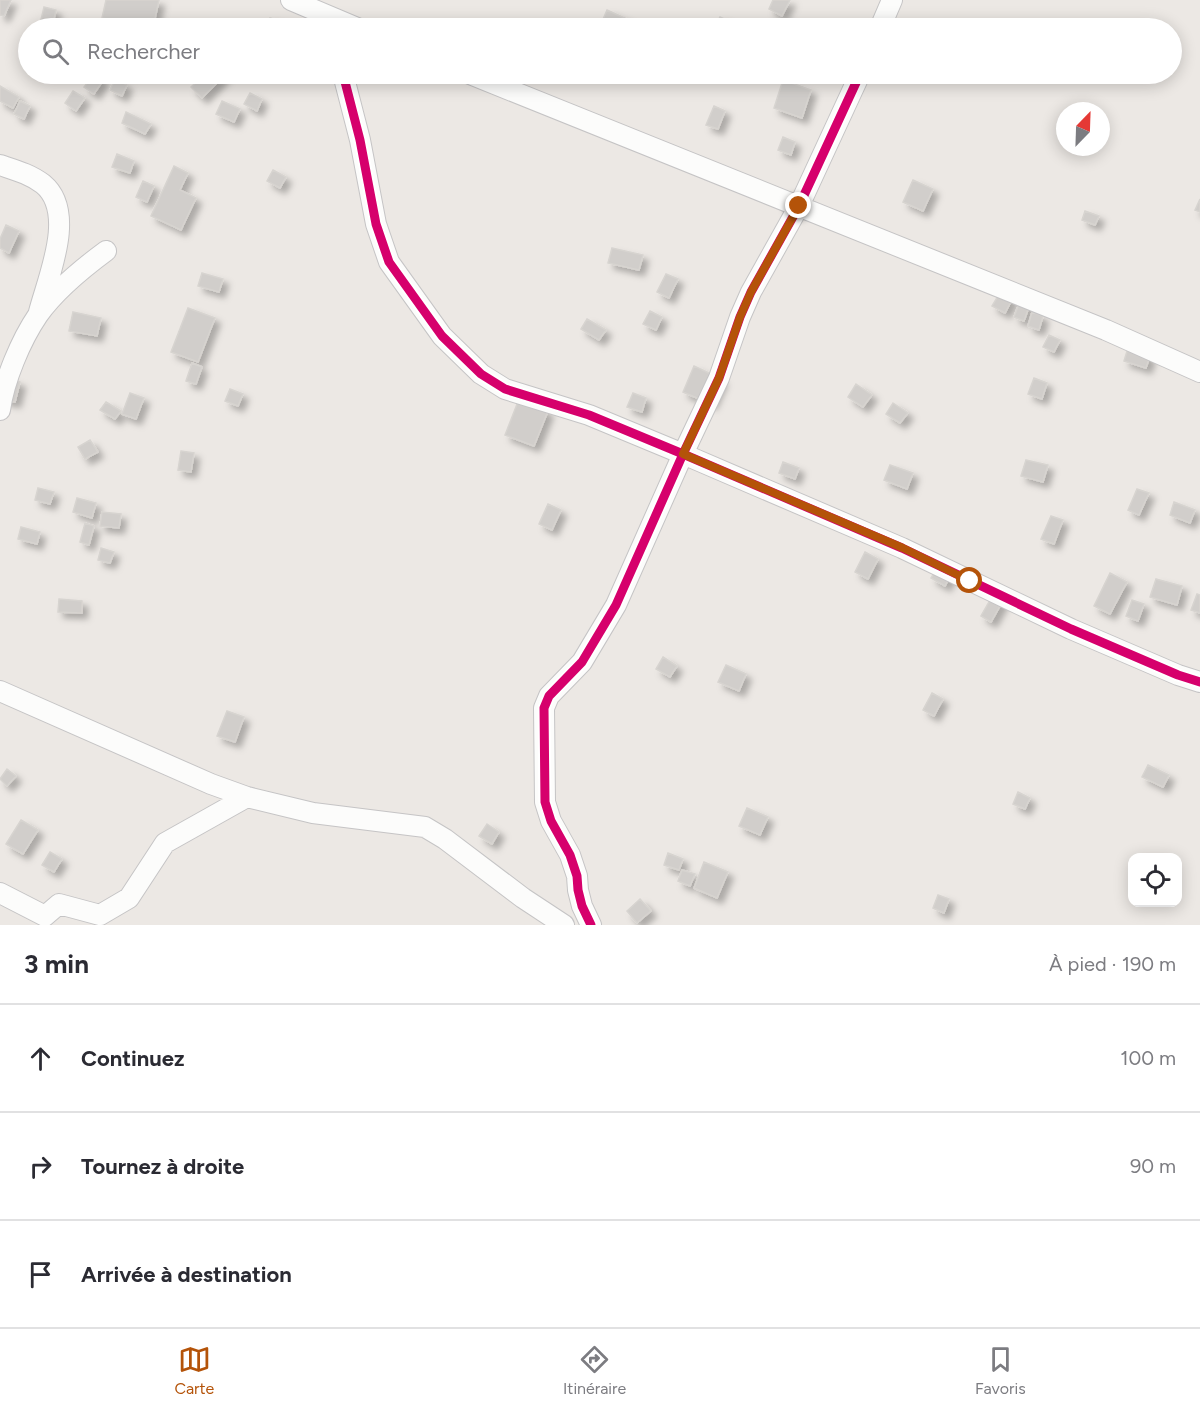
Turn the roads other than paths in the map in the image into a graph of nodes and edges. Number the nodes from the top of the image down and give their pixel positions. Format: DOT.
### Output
graph roads {
  1 [pos="291,0"];
  2 [pos="892,0"];
  3 [pos="326,18"];
  4 [pos="884,18"];
  5 [pos="346,84"];
  6 [pos="495,84"];
  7 [pos="855,84"];
  8 [pos="0,165"];
  9 [pos="799,206"];
  10 [pos="106,251"];
  11 [pos="38,315"];
  12 [pos="1200,372"];
  13 [pos="0,410"];
  14 [pos="683,454"];
  15 [pos="1200,682"];
  16 [pos="0,691"];
  17 [pos="247,797"];
  18 [pos="0,893"];
  19 [pos="564,925"];
  20 [pos="591,925"];
  1 -- 3 [label="street"];
  2 -- 4 [label="street"];
  5 -- 14 [label="street"];
  6 -- 9 [label="street"];
  7 -- 9 [label="street"];
  8 -- 11 [label="street"];
  9 -- 12 [label="street"];
  9 -- 14 [label="street"];
  10 -- 11 [label="street"];
  11 -- 13 [label="street"];
  14 -- 15 [label="street"];
  14 -- 20 [label="street"];
  16 -- 17 [label="street"];
  17 -- 18 [label="street"];
  17 -- 19 [label="street"];
}
